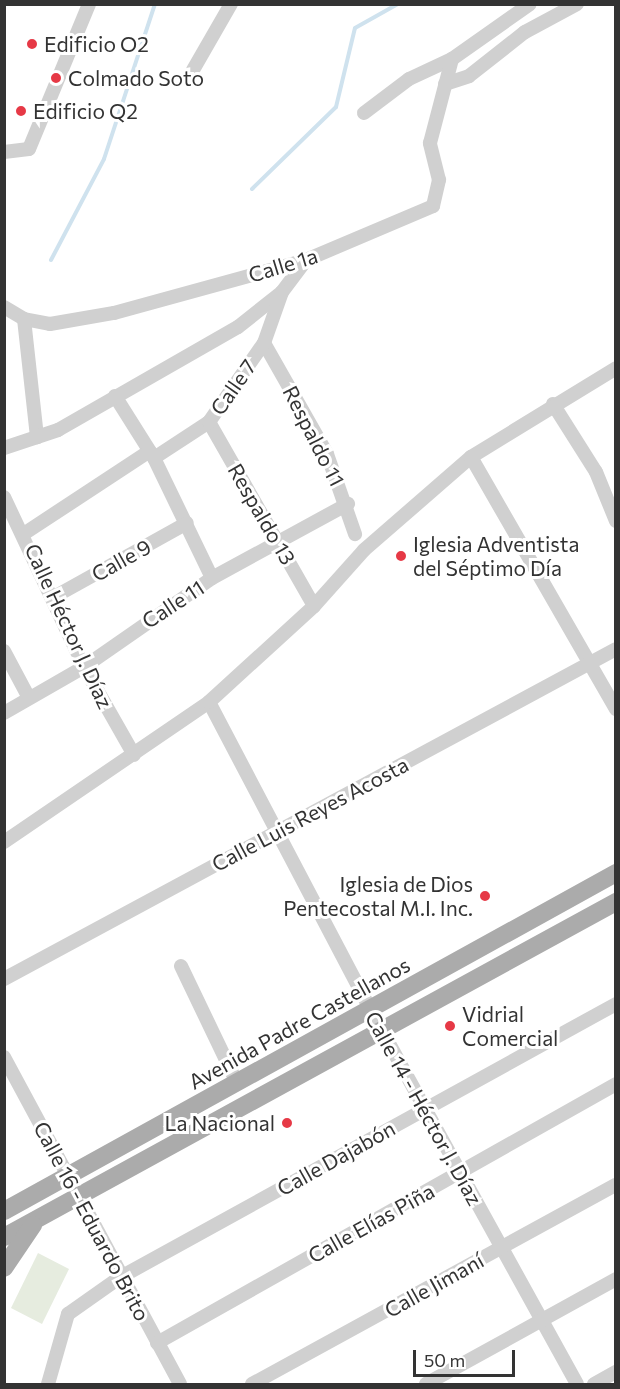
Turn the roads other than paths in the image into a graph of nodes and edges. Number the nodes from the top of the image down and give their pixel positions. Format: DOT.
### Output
graph roads {
  1 [pos="89,4"];
  2 [pos="231,4"];
  3 [pos="530,4"];
  4 [pos="577,4"];
  5 [pos="452,59"];
  6 [pos="193,70"];
  7 [pos="445,84"];
  8 [pos="364,113"];
  9 [pos="4,152"];
  10 [pos="306,260"];
  11 [pos="282,292"];
  12 [pos="4,306"];
  13 [pos="24,319"];
  14 [pos="264,343"];
  15 [pos="615,368"];
  16 [pos="116,396"];
  17 [pos="553,404"];
  18 [pos="209,422"];
  19 [pos="37,437"];
  20 [pos="4,448"];
  21 [pos="152,454"];
  22 [pos="471,457"];
  23 [pos="4,497"];
  24 [pos="348,504"];
  25 [pos="615,521"];
  26 [pos="187,523"];
  27 [pos="25,532"];
  28 [pos="355,534"];
  29 [pos="278,543"];
  30 [pos="212,578"];
  31 [pos="54,597"];
  32 [pos="314,606"];
  33 [pos="615,649"];
  34 [pos="4,651"];
  35 [pos="590,664"];
  36 [pos="84,667"];
  37 [pos="29,698"];
  38 [pos="209,702"];
  39 [pos="615,710"];
  40 [pos="4,713"];
  41 [pos="134,755"];
  42 [pos="278,831"];
  43 [pos="4,842"];
  44 [pos="615,873"];
  45 [pos="615,902"];
  46 [pos="181,966"];
  47 [pos="4,979"];
  48 [pos="615,1004"];
  49 [pos="370,1009"];
  50 [pos="381,1029"];
  51 [pos="4,1057"];
  52 [pos="237,1083"];
  53 [pos="615,1084"];
  54 [pos="425,1109"];
  55 [pos="460,1173"];
  56 [pos="69,1175"];
  57 [pos="615,1185"];
  58 [pos="29,1198"];
  59 [pos="77,1198"];
  60 [pos="4,1202"];
  61 [pos="4,1211"];
  62 [pos="35,1221"];
  63 [pos="4,1238"];
  64 [pos="502,1249"];
  65 [pos="4,1268"];
  66 [pos="119,1278"];
  67 [pos="615,1278"];
  68 [pos="542,1321"];
  69 [pos="157,1343"];
  70 [pos="615,1372"];
  71 [pos="48,1384"];
  72 [pos="180,1384"];
  73 [pos="252,1384"];
  74 [pos="426,1384"];
  75 [pos="577,1384"];
  76 [pos="594,1384"];
  1 -- 9 [label="street"];
  2 -- 6 [label="street"];
  3 -- 5 [label="street"];
  4 -- 7 [label="street"];
  5 -- 7 [label="street"];
  5 -- 8 [label="street"];
  7 -- 10 [label="street, Calle 1a"];
  10 -- 11 [label="street"];
  10 -- 13 [label="street, Calle 1a"];
  11 -- 14 [label="street, Calle 7"];
  11 -- 16 [label="street"];
  12 -- 13 [label="street, Calle 1a"];
  13 -- 19 [label="street"];
  14 -- 18 [label="street, Calle 7"];
  14 -- 24 [label="street, Respaldo 11"];
  15 -- 17 [label="street"];
  16 -- 19 [label="street"];
  16 -- 21 [label="street"];
  17 -- 22 [label="street"];
  17 -- 25 [label="street"];
  18 -- 21 [label="street, Calle 7"];
  18 -- 29 [label="street, Respaldo 13"];
  19 -- 20 [label="street"];
  21 -- 26 [label="street"];
  21 -- 27 [label="street, Calle 7"];
  22 -- 32 [label="street"];
  22 -- 35 [label="street"];
  23 -- 27 [label="street, Calle Héctor J. Díaz"];
  24 -- 28 [label="street, Respaldo 11"];
  24 -- 29 [label="street, Calle 11"];
  26 -- 30 [label="street"];
  26 -- 31 [label="street, Calle 9"];
  27 -- 31 [label="street, Calle Héctor J. Díaz"];
  29 -- 30 [label="street, Calle 11"];
  29 -- 32 [label="street, Respaldo 13"];
  30 -- 36 [label="street, Calle 11"];
  31 -- 36 [label="street, Calle Héctor J. Díaz"];
  32 -- 38 [label="street"];
  33 -- 35 [label="street, Calle Luis Reyes Acosta"];
  34 -- 37 [label="street"];
  35 -- 39 [label="street"];
  35 -- 42 [label="street, Calle Luis Reyes Acosta"];
  36 -- 37 [label="street, Calle 11"];
  36 -- 41 [label="street, Calle Héctor J. Díaz"];
  37 -- 40 [label="street, Calle 11"];
  38 -- 41 [label="street"];
  38 -- 42 [label="street, Calle 14 - Héctor J. Díaz"];
  41 -- 43 [label="street"];
  42 -- 47 [label="street, Calle Luis Reyes Acosta"];
  42 -- 49 [label="street, Calle 14 - Héctor J. Díaz"];
  44 -- 49 [label="main road, Avenida Padre Castellanos"];
  45 -- 50 [label="main road"];
  46 -- 52 [label="street"];
  48 -- 54 [label="street, Calle Dajabón"];
  49 -- 50 [label="street, Calle 14 - Héctor J. Díaz"];
  49 -- 52 [label="main road, Avenida Padre Castellanos"];
  50 -- 54 [label="street, Calle 14 - Héctor J. Díaz"];
  50 -- 59 [label="main road"];
  51 -- 56 [label="street, Calle 16 - Eduardo Brito"];
  52 -- 56 [label="main road, Avenida Padre Castellanos"];
  53 -- 55 [label="street, Calle Elías Piña"];
  54 -- 55 [label="street, Calle 14 - Héctor J. Díaz"];
  54 -- 66 [label="street, Calle Dajabón"];
  55 -- 64 [label="street, Calle 14 - Héctor J. Díaz"];
  55 -- 69 [label="street, Calle Elías Piña"];
  56 -- 58 [label="main road, Avenida Padre Castellanos"];
  56 -- 59 [label="street, Calle 16 - Eduardo Brito"];
  57 -- 64 [label="street, Calle Jimaní"];
  58 -- 60 [label="main road"];
  58 -- 61 [label="main road, Avenida Padre Castellanos"];
  59 -- 62 [label="main road"];
  59 -- 66 [label="street, Calle 16 - Eduardo Brito"];
  62 -- 63 [label="main road"];
  62 -- 65 [label="main road"];
  64 -- 68 [label="street, Calle 14 - Héctor J. Díaz"];
  64 -- 73 [label="street, Calle Jimaní"];
  66 -- 69 [label="street, Calle 16 - Eduardo Brito"];
  66 -- 71 [label="street, Calle Dajabón"];
  67 -- 68 [label="street"];
  68 -- 74 [label="street"];
  68 -- 75 [label="street, Calle 14 - Héctor J. Díaz"];
  69 -- 72 [label="street, Calle 16 - Eduardo Brito"];
  70 -- 76 [label="street"];
}
